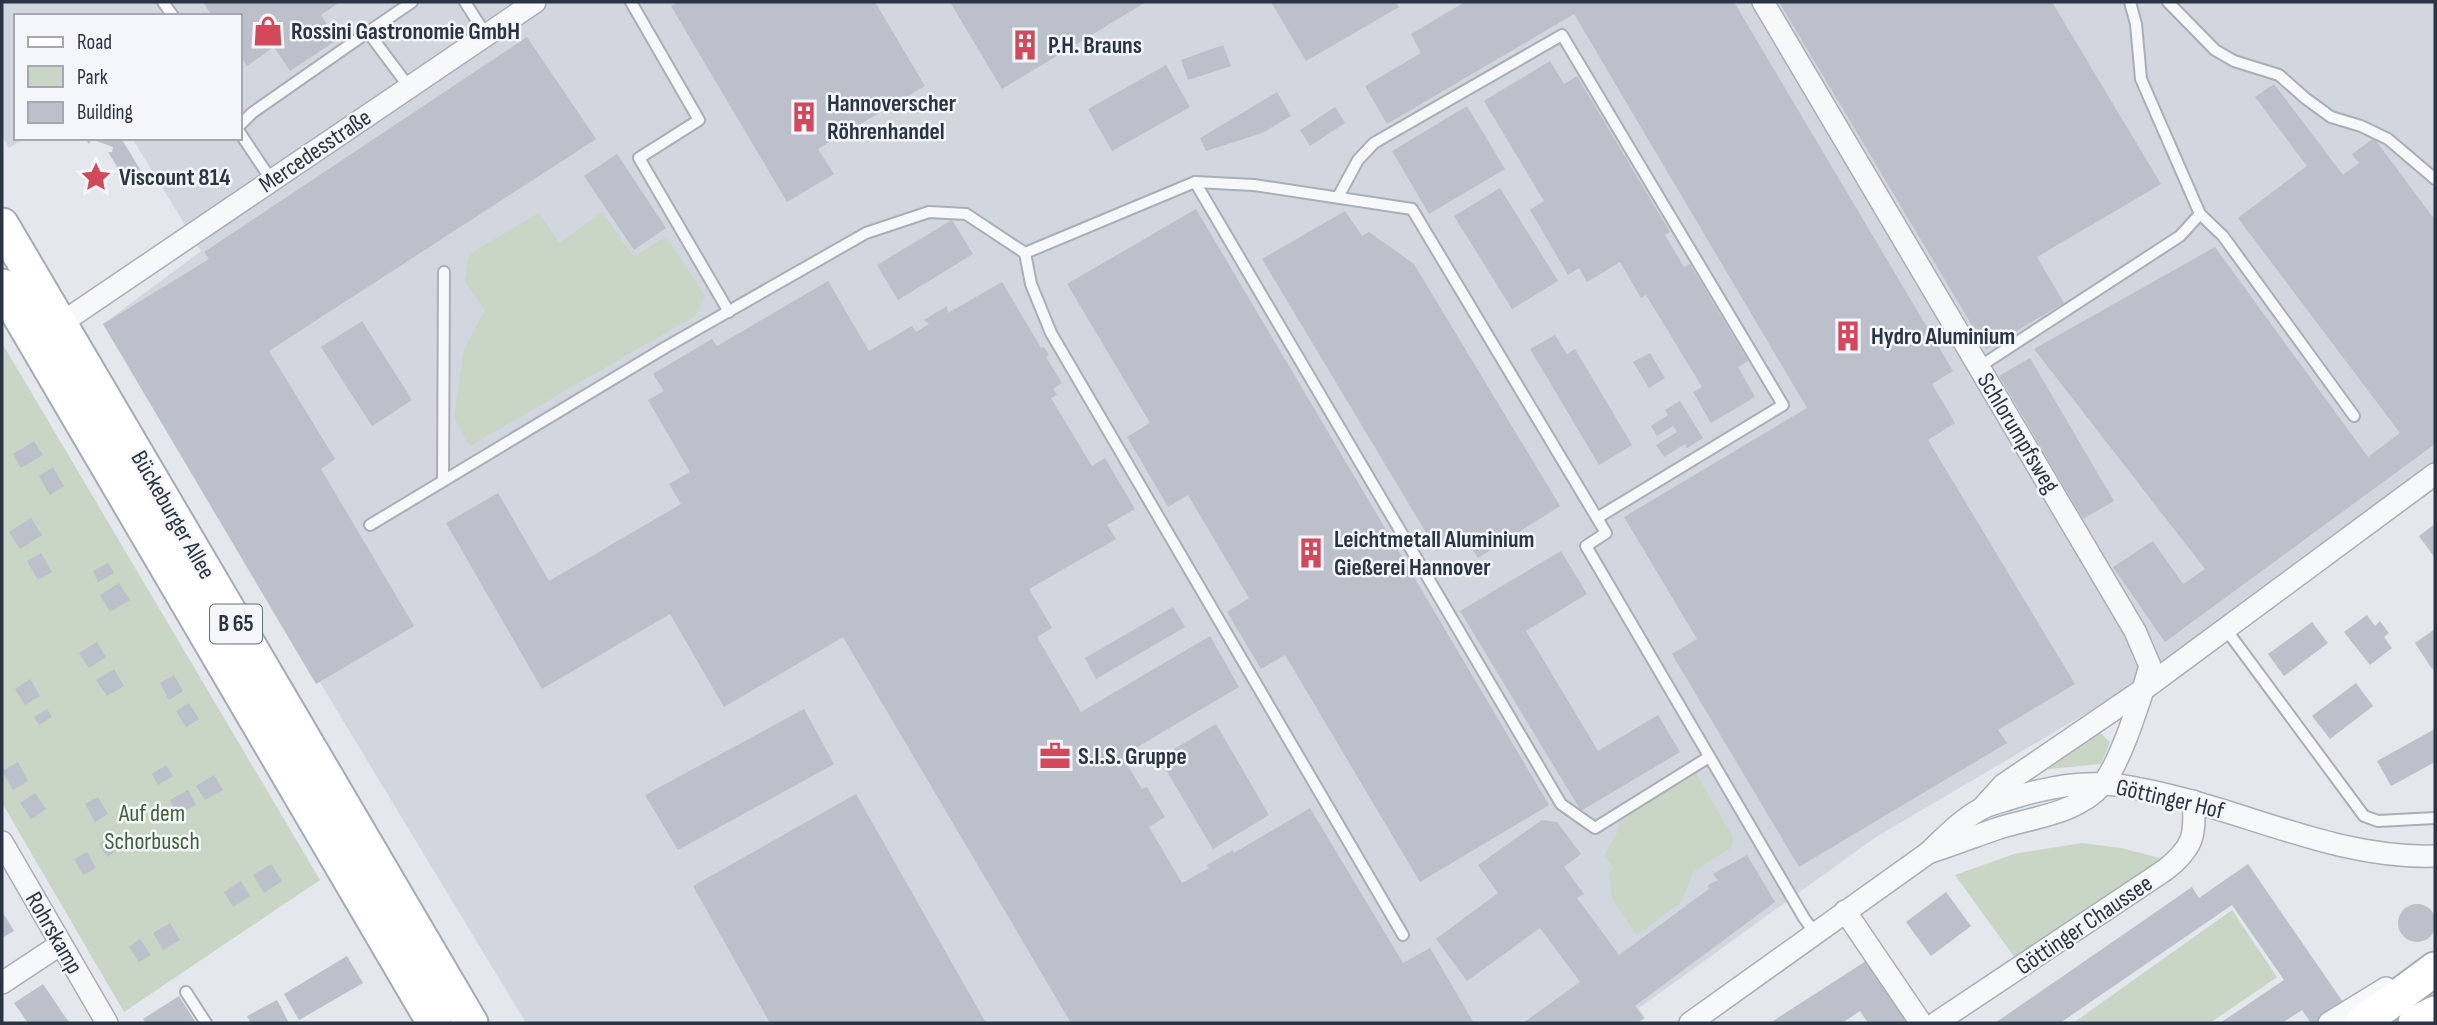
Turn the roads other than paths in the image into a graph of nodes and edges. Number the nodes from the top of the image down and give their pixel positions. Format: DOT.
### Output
graph roads {
  1 [pos="412,2"];
  2 [pos="464,2"];
  3 [pos="535,2"];
  4 [pos="631,2"];
  5 [pos="1763,2"];
  6 [pos="2130,2"];
  7 [pos="2168,2"];
  8 [pos="368,32"];
  9 [pos="486,35"];
  10 [pos="410,87"];
  11 [pos="242,120"];
  12 [pos="242,136"];
  13 [pos="2435,179"];
  14 [pos="272,181"];
  15 [pos="1195,182"];
  16 [pos="1338,198"];
  17 [pos="2200,214"];
  18 [pos="2,225"];
  19 [pos="1025,253"];
  20 [pos="444,272"];
  21 [pos="2,286"];
  22 [pos="729,312"];
  23 [pos="60,324"];
  24 [pos="1979,367"];
  25 [pos="2354,416"];
  26 [pos="2435,474"];
  27 [pos="443,481"];
  28 [pos="1597,518"];
  29 [pos="370,524"];
  30 [pos="2225,628"];
  31 [pos="2144,689"];
  32 [pos="1709,757"];
  33 [pos="2103,783"];
  34 [pos="2193,801"];
  35 [pos="1982,808"];
  36 [pos="2435,818"];
  37 [pos="2,842"];
  38 [pos="1928,853"];
  39 [pos="2435,856"];
  40 [pos="1844,911"];
  41 [pos="1814,932"];
  42 [pos="1403,935"];
  43 [pos="61,944"];
  44 [pos="2432,972"];
  45 [pos="2,983"];
  46 [pos="186,992"];
  47 [pos="2435,1013"];
  48 [pos="107,1023"];
  49 [pos="206,1023"];
  50 [pos="434,1023"];
  51 [pos="471,1023"];
  52 [pos="1690,1023"];
  53 [pos="1922,1023"];
  54 [pos="1936,1023"];
  55 [pos="2329,1023"];
  56 [pos="2362,1023"];
  57 [pos="2415,1023"];
  1 -- 8 [label="lane"];
  2 -- 9 [label="lane"];
  3 -- 9 [label="street, Mercedesstraße"];
  4 -- 22 [label="lane"];
  5 -- 24 [label="street, Schlorumpfsweg"];
  6 -- 17 [label="lane"];
  7 -- 13 [label="lane"];
  8 -- 10 [label="lane"];
  8 -- 11 [label="lane"];
  9 -- 10 [label="street, Mercedesstraße"];
  10 -- 14 [label="street, Mercedesstraße"];
  12 -- 14 [label="lane"];
  14 -- 23 [label="street, Mercedesstraße"];
  15 -- 16 [label="lane"];
  15 -- 19 [label="lane"];
  15 -- 32 [label="lane"];
  16 -- 28 [label="lane"];
  16 -- 28 [label="lane"];
  17 -- 24 [label="lane"];
  17 -- 25 [label="lane"];
  18 -- 23 [label="main road, Bückeburger Allee / B 65"];
  19 -- 22 [label="lane"];
  19 -- 42 [label="lane"];
  20 -- 27 [label="lane"];
  21 -- 50 [label="main road, Bückeburger Allee / B 65"];
  22 -- 27 [label="lane"];
  23 -- 51 [label="main road, Bückeburger Allee / B 65"];
  24 -- 31 [label="street, Schlorumpfsweg"];
  26 -- 30 [label="street"];
  27 -- 29 [label="lane"];
  28 -- 32 [label="lane"];
  30 -- 31 [label="street"];
  30 -- 36 [label="lane"];
  31 -- 33 [label="street, Göttinger Hof"];
  31 -- 35 [label="street"];
  32 -- 41 [label="lane"];
  33 -- 34 [label="street, Göttinger Hof"];
  33 -- 35 [label="street"];
  33 -- 38 [label="street"];
  34 -- 39 [label="street, Göttinger Hof"];
  34 -- 54 [label="street, Göttinger Chaussee"];
  35 -- 38 [label="street"];
  37 -- 43 [label="street, Rohrskamp"];
  38 -- 40 [label="street"];
  40 -- 41 [label="street"];
  40 -- 53 [label="street"];
  41 -- 52 [label="street"];
  43 -- 45 [label="street"];
  43 -- 48 [label="street, Rohrskamp"];
  44 -- 55 [label="street"];
  44 -- 56 [label="main road"];
  46 -- 49 [label="lane"];
  47 -- 57 [label="main road"];
}
